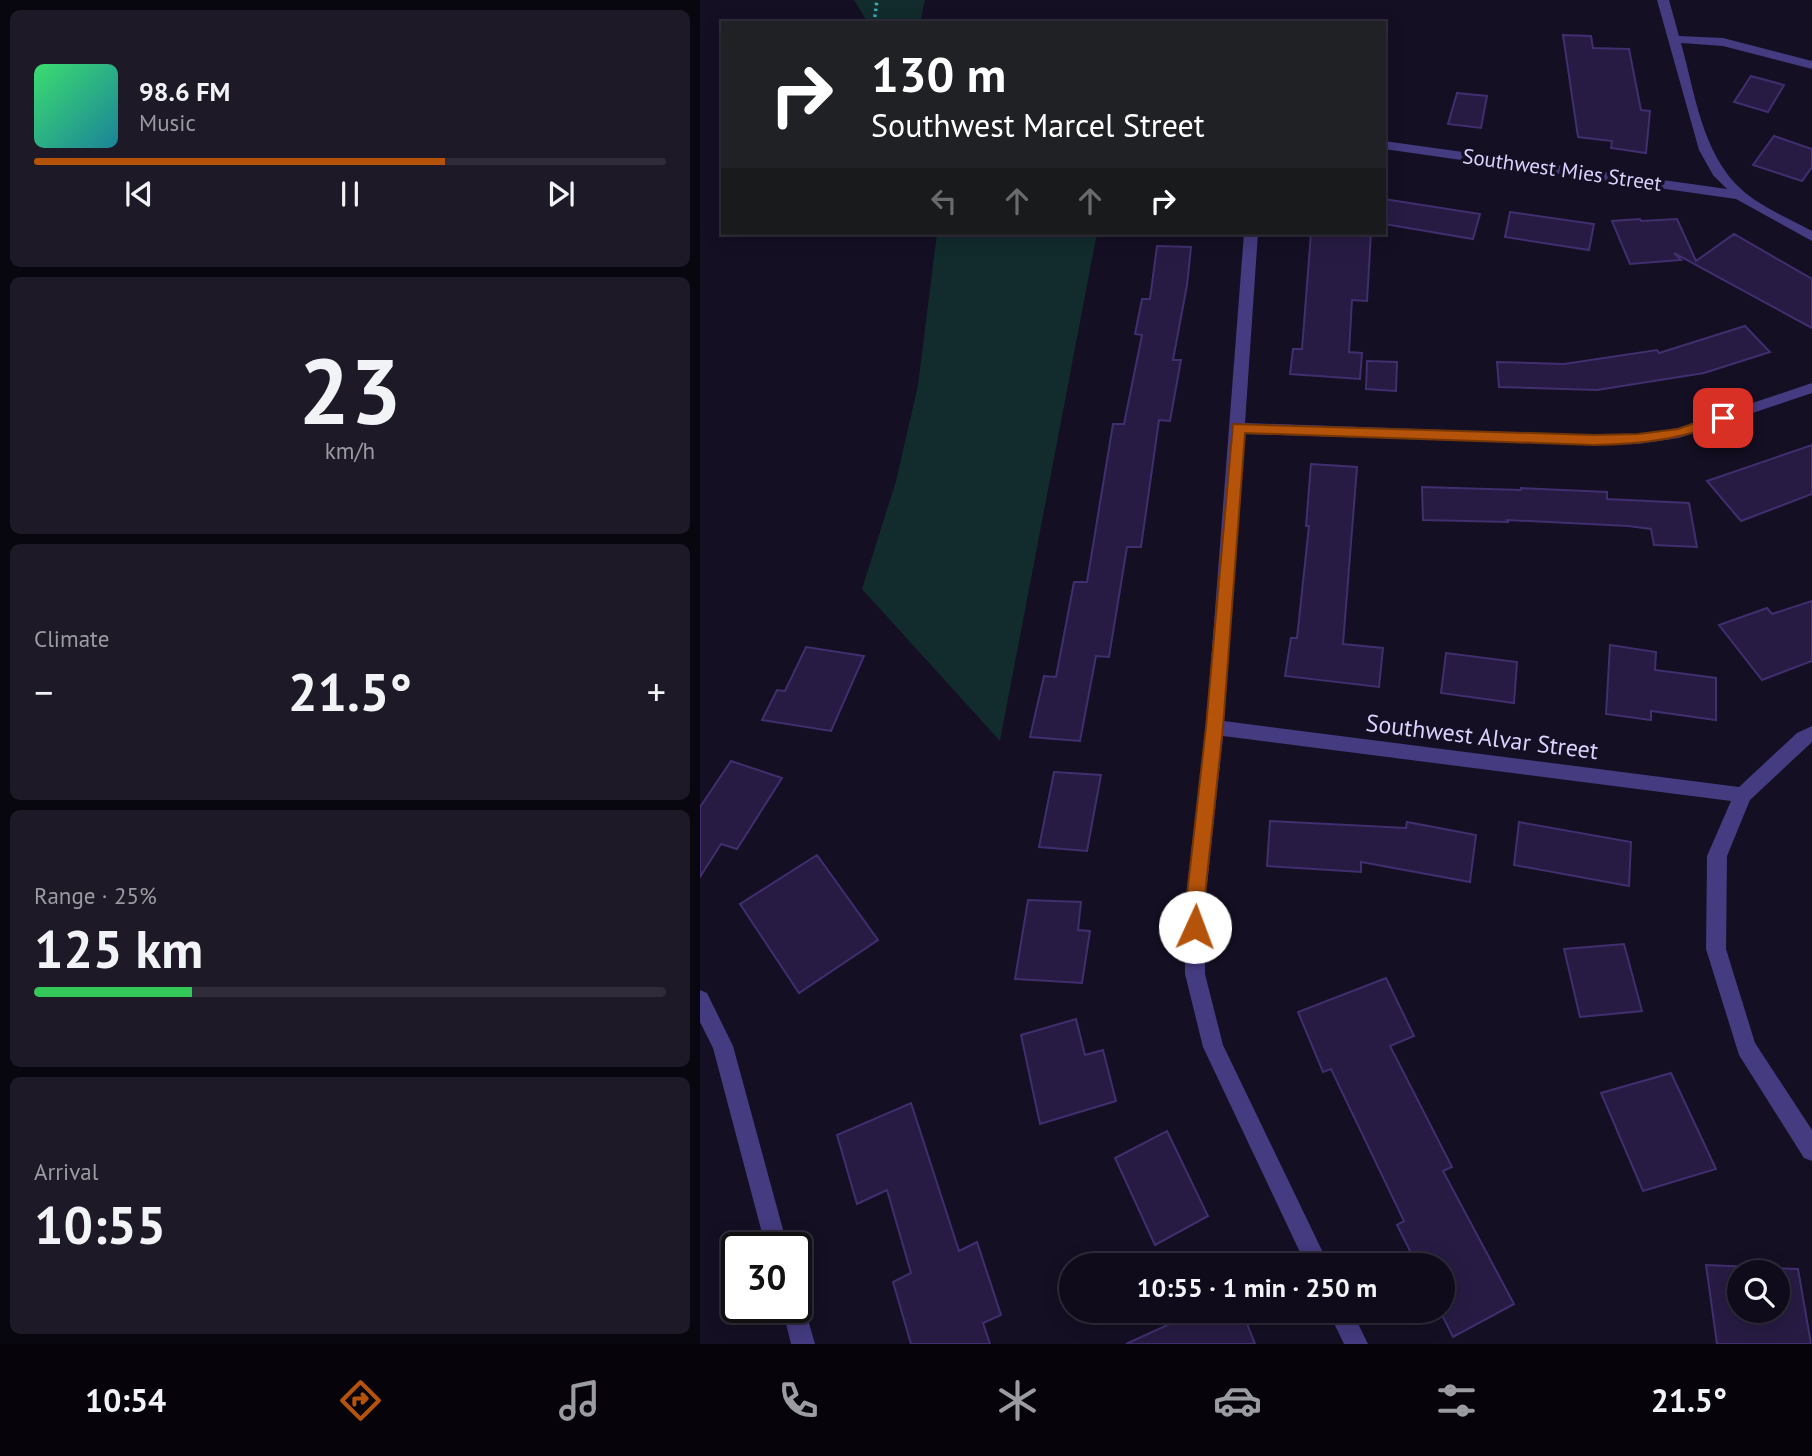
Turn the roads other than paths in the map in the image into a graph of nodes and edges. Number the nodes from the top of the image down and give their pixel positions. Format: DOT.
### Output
graph roads {
  1 [pos="1663,0"];
  2 [pos="1675,39"];
  3 [pos="1812,65"];
  4 [pos="1386,145"];
  5 [pos="1739,195"];
  6 [pos="1251,235"];
  7 [pos="1812,237"];
  8 [pos="1812,388"];
  9 [pos="1238,428"];
  10 [pos="1215,727"];
  11 [pos="1812,734"];
  12 [pos="1743,795"];
  13 [pos="700,1000"];
  14 [pos="1812,1150"];
  15 [pos="773,1232"];
  16 [pos="1312,1253"];
  17 [pos="797,1323"];
  18 [pos="1346,1323"];
  19 [pos="803,1344"];
  20 [pos="1356,1344"];
  1 -- 2 [label="street"];
  2 -- 3 [label="street"];
  2 -- 5 [label="street"];
  4 -- 5 [label="street, Southwest Mies Street"];
  5 -- 7 [label="street"];
  6 -- 9 [label="street"];
  8 -- 9 [label="street"];
  9 -- 10 [label="street"];
  10 -- 12 [label="street, Southwest Alvar Street"];
  10 -- 16 [label="street"];
  11 -- 12 [label="street"];
  12 -- 14 [label="street"];
  13 -- 15 [label="street"];
  17 -- 19 [label="street"];
  18 -- 20 [label="street"];
}
